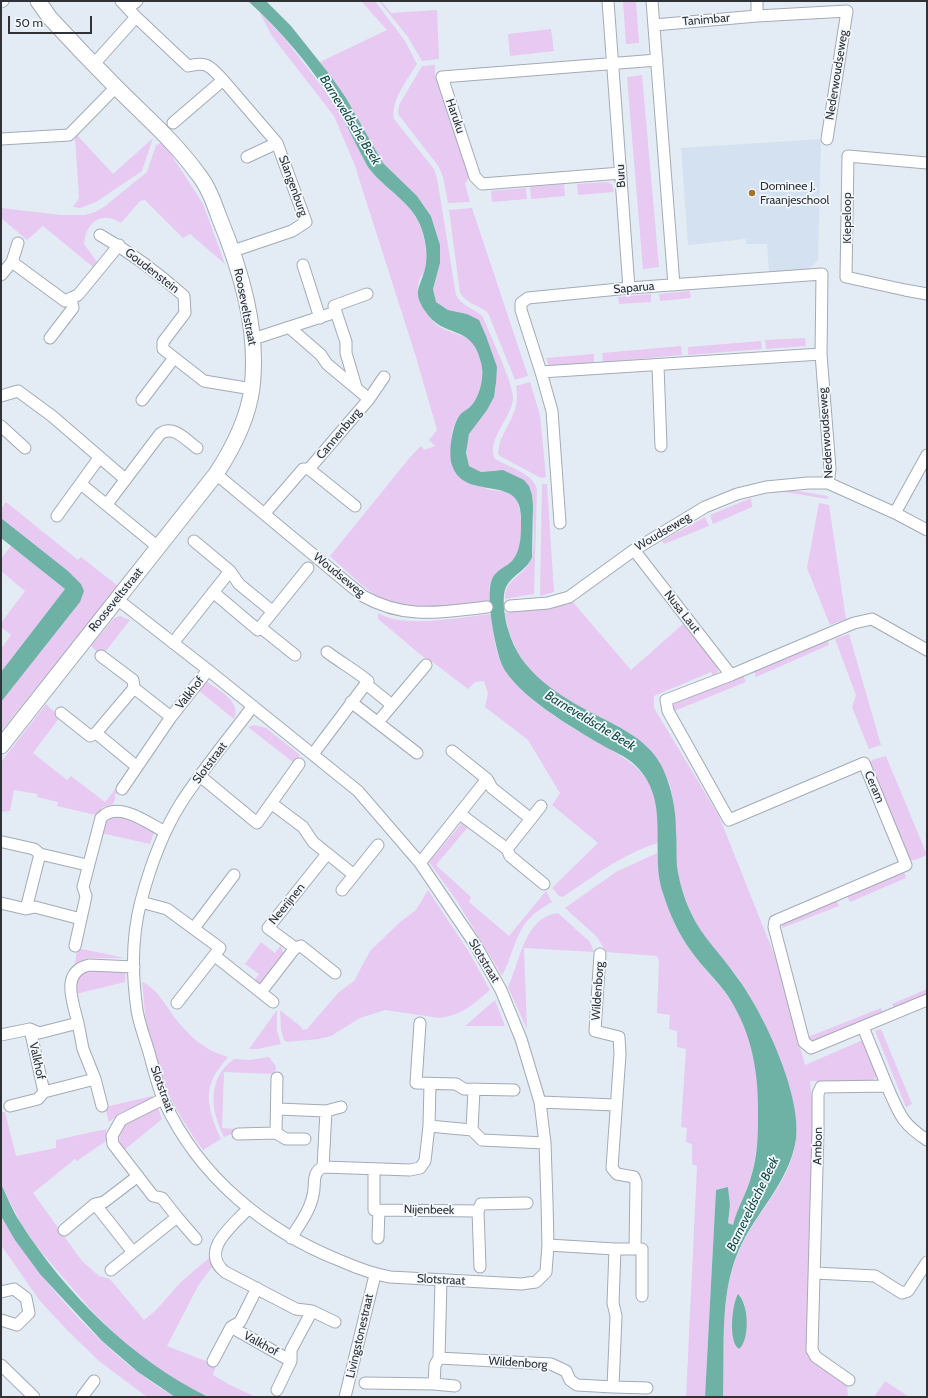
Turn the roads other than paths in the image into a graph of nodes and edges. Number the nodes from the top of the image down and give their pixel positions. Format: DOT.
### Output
graph roads {
  1 [pos="38,1"];
  2 [pos="137,1"];
  3 [pos="608,1"];
  4 [pos="652,1"];
  5 [pos="756,1"];
  6 [pos="124,5"];
  7 [pos="847,11"];
  8 [pos="757,16"];
  9 [pos="136,17"];
  10 [pos="654,25"];
  11 [pos="657,60"];
  12 [pos="614,63"];
  13 [pos="94,64"];
  14 [pos="223,80"];
  15 [pos="116,87"];
  16 [pos="173,123"];
  17 [pos="1,139"];
  18 [pos="826,139"];
  19 [pos="277,143"];
  20 [pos="247,157"];
  21 [pos="927,163"];
  22 [pos="621,173"];
  23 [pos="100,235"];
  24 [pos="18,243"];
  25 [pos="119,245"];
  26 [pos="233,251"];
  27 [pos="12,262"];
  28 [pos="303,265"];
  29 [pos="822,274"];
  30 [pos="1,275"];
  31 [pos="674,285"];
  32 [pos="629,288"];
  33 [pos="367,294"];
  34 [pos="927,294"];
  35 [pos="71,298"];
  36 [pos="336,312"];
  37 [pos="320,318"];
  38 [pos="290,328"];
  39 [pos="50,338"];
  40 [pos="253,339"];
  41 [pos="821,354"];
  42 [pos="174,358"];
  43 [pos="658,366"];
  44 [pos="541,372"];
  45 [pos="384,377"];
  46 [pos="356,387"];
  47 [pos="252,389"];
  48 [pos="1,396"];
  49 [pos="369,398"];
  50 [pos="142,400"];
  51 [pos="1,426"];
  52 [pos="661,446"];
  53 [pos="25,448"];
  54 [pos="197,448"];
  55 [pos="927,455"];
  56 [pos="99,458"];
  57 [pos="309,470"];
  58 [pos="216,474"];
  59 [pos="125,479"];
  60 [pos="828,483"];
  61 [pos="81,484"];
  62 [pos="107,504"];
  63 [pos="355,506"];
  64 [pos="265,513"];
  65 [pos="895,513"];
  66 [pos="57,516"];
  67 [pos="560,523"];
  68 [pos="927,530"];
  69 [pos="194,542"];
  70 [pos="158,547"];
  71 [pos="634,550"];
  72 [pos="308,568"];
  73 [pos="230,570"];
  74 [pos="212,592"];
  75 [pos="117,599"];
  76 [pos="510,606"];
  77 [pos="487,607"];
  78 [pos="272,611"];
  79 [pos="260,627"];
  80 [pos="173,643"];
  81 [pos="927,650"];
  82 [pos="327,652"];
  83 [pos="295,654"];
  84 [pos="101,656"];
  85 [pos="426,665"];
  86 [pos="208,670"];
  87 [pos="731,675"];
  88 [pos="366,684"];
  89 [pos="134,688"];
  90 [pos="352,702"];
  91 [pos="392,705"];
  92 [pos="253,706"];
  93 [pos="61,713"];
  94 [pos="171,717"];
  95 [pos="378,722"];
  96 [pos="96,733"];
  97 [pos="1,746"];
  98 [pos="452,751"];
  99 [pos="417,753"];
  100 [pos="313,754"];
  101 [pos="299,764"];
  102 [pos="136,766"];
  103 [pos="200,776"];
  104 [pos="487,779"];
  105 [pos="122,788"];
  106 [pos="271,803"];
  107 [pos="541,806"];
  108 [pos="460,814"];
  109 [pos="531,819"];
  110 [pos="165,832"];
  111 [pos="3,842"];
  112 [pos="378,846"];
  113 [pos="507,849"];
  114 [pos="40,854"];
  115 [pos="327,854"];
  116 [pos="420,863"];
  117 [pos="87,865"];
  118 [pos="234,875"];
  119 [pos="354,875"];
  120 [pos="544,884"];
  121 [pos="342,890"];
  122 [pos="141,902"];
  123 [pos="1,903"];
  124 [pos="26,909"];
  125 [pos="81,919"];
  126 [pos="194,928"];
  127 [pos="75,946"];
  128 [pos="295,948"];
  129 [pos="600,954"];
  130 [pos="215,956"];
  131 [pos="134,968"];
  132 [pos="335,973"];
  133 [pos="261,992"];
  134 [pos="927,1000"];
  135 [pos="273,1002"];
  136 [pos="177,1003"];
  137 [pos="78,1023"];
  138 [pos="420,1023"];
  139 [pos="863,1026"];
  140 [pos="30,1029"];
  141 [pos="1,1036"];
  142 [pos="277,1078"];
  143 [pos="95,1079"];
  144 [pos="430,1084"];
  145 [pos="887,1086"];
  146 [pos="474,1089"];
  147 [pos="514,1090"];
  148 [pos="44,1092"];
  149 [pos="163,1099"];
  150 [pos="540,1102"];
  151 [pos="616,1105"];
  152 [pos="10,1106"];
  153 [pos="102,1106"];
  154 [pos="341,1107"];
  155 [pos="278,1109"];
  156 [pos="326,1111"];
  157 [pos="429,1126"];
  158 [pos="472,1130"];
  159 [pos="238,1134"];
  160 [pos="276,1134"];
  161 [pos="305,1139"];
  162 [pos="927,1140"];
  163 [pos="545,1143"];
  164 [pos="323,1167"];
  165 [pos="374,1170"];
  166 [pos="138,1176"];
  167 [pos="527,1203"];
  168 [pos="95,1204"];
  169 [pos="248,1209"];
  170 [pos="379,1210"];
  171 [pos="478,1211"];
  172 [pos="177,1217"];
  173 [pos="64,1230"];
  174 [pos="291,1238"];
  175 [pos="378,1238"];
  176 [pos="196,1240"];
  177 [pos="548,1245"];
  178 [pos="614,1249"];
  179 [pos="635,1249"];
  180 [pos="132,1252"];
  181 [pos="927,1262"];
  182 [pos="480,1267"];
  183 [pos="111,1270"];
  184 [pos="815,1273"];
  185 [pos="375,1275"];
  186 [pos="441,1280"];
  187 [pos="257,1288"];
  188 [pos="1,1292"];
  189 [pos="642,1296"];
  190 [pos="312,1311"];
  191 [pos="1,1320"];
  192 [pos="335,1322"];
  193 [pos="231,1328"];
  194 [pos="439,1358"];
  195 [pos="213,1361"];
  196 [pos="291,1361"];
  197 [pos="1,1364"];
  198 [pos="849,1380"];
  199 [pos="94,1381"];
  200 [pos="366,1383"];
  201 [pos="434,1384"];
  202 [pos="454,1386"];
  203 [pos="613,1387"];
  204 [pos="647,1388"];
  205 [pos="277,1390"];
  206 [pos="34,1397"];
  207 [pos="82,1397"];
  208 [pos="345,1397"];
  1 -- 13 [label="street, Rooseveltstraat"];
  2 -- 6 [label="street"];
  3 -- 12 [label="street, Buru"];
  4 -- 10 [label="street"];
  5 -- 8 [label="street"];
  6 -- 9 [label="street, Slangenburg"];
  7 -- 8 [label="street, Tanimbar"];
  7 -- 18 [label="street, Nederwoudseweg"];
  8 -- 10 [label="street, Tanimbar"];
  9 -- 13 [label="street"];
  9 -- 14 [label="street, Slangenburg"];
  10 -- 11 [label="street"];
  11 -- 12 [label="street"];
  11 -- 31 [label="street"];
  12 -- 22 [label="street, Buru"];
  12 -- 22 [label="street, Haruku"];
  13 -- 15 [label="street, Rooseveltstraat"];
  14 -- 16 [label="street"];
  14 -- 19 [label="street, Slangenburg"];
  15 -- 17 [label="street"];
  15 -- 26 [label="street, Rooseveltstraat"];
  19 -- 20 [label="street, Slangenburg"];
  19 -- 26 [label="street, Slangenburg"];
  21 -- 34 [label="street, Kiepeloop"];
  22 -- 32 [label="street, Buru"];
  23 -- 25 [label="street, Goudenstein"];
  24 -- 27 [label="street"];
  25 -- 35 [label="street, Goudenstein"];
  25 -- 42 [label="street, Goudenstein"];
  26 -- 40 [label="street, Rooseveltstraat"];
  27 -- 30 [label="street"];
  27 -- 35 [label="street"];
  28 -- 37 [label="street"];
  29 -- 31 [label="street, Saparua"];
  29 -- 41 [label="street, Nederwoudseweg"];
  31 -- 32 [label="street, Saparua"];
  32 -- 44 [label="street, Saparua"];
  33 -- 36 [label="street"];
  35 -- 39 [label="street"];
  36 -- 37 [label="street"];
  36 -- 46 [label="street"];
  37 -- 38 [label="street"];
  38 -- 40 [label="street"];
  38 -- 46 [label="street, Cannenburg"];
  40 -- 47 [label="street, Rooseveltstraat"];
  41 -- 43 [label="street"];
  41 -- 60 [label="street, Nederwoudseweg"];
  42 -- 47 [label="street, Goudenstein"];
  42 -- 50 [label="street"];
  43 -- 44 [label="street"];
  43 -- 52 [label="street"];
  44 -- 67 [label="street, Saparua"];
  45 -- 49 [label="street, Cannenburg"];
  46 -- 49 [label="street, Cannenburg"];
  47 -- 58 [label="street, Rooseveltstraat"];
  48 -- 56 [label="street"];
  49 -- 57 [label="street, Cannenburg"];
  51 -- 53 [label="street"];
  54 -- 59 [label="street"];
  55 -- 65 [label="street"];
  56 -- 59 [label="street"];
  56 -- 61 [label="street"];
  57 -- 63 [label="street, Cannenburg"];
  57 -- 64 [label="street, Cannenburg"];
  58 -- 64 [label="street, Woudseweg"];
  58 -- 70 [label="street, Rooseveltstraat"];
  59 -- 62 [label="street"];
  60 -- 65 [label="street, Nederwoudseweg"];
  60 -- 71 [label="street, Woudseweg"];
  61 -- 62 [label="street"];
  61 -- 66 [label="street"];
  62 -- 70 [label="street"];
  64 -- 77 [label="street, Woudseweg"];
  65 -- 68 [label="street, Nederwoudseweg"];
  69 -- 73 [label="street"];
  70 -- 75 [label="street, Rooseveltstraat"];
  71 -- 76 [label="street, Woudseweg"];
  71 -- 87 [label="street, Nusa Laut"];
  72 -- 78 [label="street"];
  73 -- 74 [label="street"];
  73 -- 78 [label="street"];
  74 -- 79 [label="street"];
  74 -- 80 [label="street"];
  75 -- 80 [label="street, Slotstraat"];
  75 -- 97 [label="street, Rooseveltstraat"];
  78 -- 79 [label="street"];
  79 -- 83 [label="street"];
  80 -- 86 [label="street, Slotstraat"];
  81 -- 87 [label="street, Ceram"];
  82 -- 88 [label="street"];
  84 -- 89 [label="street, Valkhof"];
  85 -- 91 [label="street"];
  86 -- 92 [label="street, Slotstraat"];
  86 -- 94 [label="street, Valkhof"];
  87 -- 139 [label="street, Ceram"];
  88 -- 90 [label="street"];
  88 -- 91 [label="street"];
  89 -- 94 [label="street, Valkhof"];
  89 -- 96 [label="street"];
  90 -- 95 [label="street"];
  90 -- 100 [label="street"];
  91 -- 95 [label="street"];
  92 -- 100 [label="street, Slotstraat"];
  92 -- 103 [label="street, Slotstraat"];
  93 -- 96 [label="street"];
  94 -- 102 [label="street, Valkhof"];
  95 -- 99 [label="street"];
  96 -- 102 [label="street"];
  98 -- 104 [label="street"];
  100 -- 116 [label="street, Slotstraat"];
  101 -- 106 [label="street"];
  102 -- 105 [label="street, Valkhof"];
  103 -- 106 [label="street"];
  103 -- 110 [label="street, Slotstraat"];
  104 -- 108 [label="street"];
  104 -- 109 [label="street"];
  106 -- 115 [label="street"];
  107 -- 109 [label="street"];
  108 -- 113 [label="street"];
  108 -- 116 [label="street"];
  109 -- 113 [label="street"];
  110 -- 117 [label="street"];
  110 -- 122 [label="street, Slotstraat"];
  111 -- 114 [label="street"];
  112 -- 119 [label="street"];
  113 -- 120 [label="street"];
  114 -- 117 [label="street"];
  114 -- 124 [label="street"];
  115 -- 119 [label="street"];
  115 -- 128 [label="street, Neerijnen"];
  116 -- 150 [label="street, Slotstraat"];
  117 -- 125 [label="street"];
  118 -- 126 [label="street"];
  119 -- 121 [label="street"];
  122 -- 126 [label="street"];
  122 -- 131 [label="street, Slotstraat"];
  123 -- 124 [label="street"];
  124 -- 125 [label="street"];
  125 -- 127 [label="street"];
  126 -- 130 [label="street"];
  128 -- 132 [label="street, Neerijnen"];
  128 -- 133 [label="street"];
  129 -- 151 [label="street, Wildenborg"];
  130 -- 133 [label="street"];
  130 -- 136 [label="street"];
  131 -- 137 [label="street"];
  131 -- 149 [label="street, Slotstraat"];
  133 -- 135 [label="street"];
  134 -- 139 [label="street, Ceram"];
  137 -- 140 [label="street, Valkhof"];
  137 -- 143 [label="street"];
  138 -- 144 [label="street"];
  139 -- 145 [label="street"];
  140 -- 141 [label="street, Valkhof"];
  140 -- 148 [label="street, Valkhof"];
  142 -- 155 [label="street"];
  143 -- 148 [label="street, Valkhof"];
  143 -- 153 [label="street"];
  144 -- 146 [label="street"];
  144 -- 157 [label="street"];
  145 -- 162 [label="street"];
  145 -- 184 [label="street, Ambon"];
  146 -- 147 [label="street"];
  146 -- 158 [label="street"];
  148 -- 152 [label="street, Valkhof"];
  149 -- 166 [label="street"];
  149 -- 169 [label="street, Slotstraat"];
  150 -- 151 [label="street"];
  150 -- 163 [label="street, Slotstraat"];
  151 -- 179 [label="street, Wildenborg"];
  154 -- 156 [label="street"];
  155 -- 156 [label="street"];
  155 -- 160 [label="street"];
  156 -- 164 [label="street"];
  157 -- 158 [label="street"];
  157 -- 165 [label="street"];
  158 -- 163 [label="street"];
  159 -- 160 [label="street"];
  160 -- 161 [label="street"];
  163 -- 177 [label="street, Slotstraat"];
  164 -- 165 [label="street"];
  164 -- 174 [label="street"];
  165 -- 170 [label="street"];
  166 -- 168 [label="street"];
  166 -- 172 [label="street"];
  167 -- 171 [label="street, Nijenbeek"];
  168 -- 173 [label="street"];
  168 -- 180 [label="street"];
  169 -- 174 [label="street, Slotstraat"];
  169 -- 187 [label="street"];
  170 -- 171 [label="street, Nijenbeek"];
  170 -- 175 [label="street"];
  171 -- 182 [label="street"];
  172 -- 176 [label="street"];
  172 -- 180 [label="street"];
  174 -- 185 [label="street, Slotstraat"];
  177 -- 178 [label="street"];
  177 -- 186 [label="street, Slotstraat"];
  178 -- 179 [label="street"];
  178 -- 203 [label="street"];
  179 -- 189 [label="street, Wildenborg"];
  180 -- 183 [label="street"];
  181 -- 184 [label="street"];
  184 -- 198 [label="street, Ambon"];
  185 -- 186 [label="street, Slotstraat"];
  185 -- 208 [label="street, Livingstonestraat"];
  186 -- 194 [label="street"];
  187 -- 190 [label="street"];
  187 -- 193 [label="street, Valkhof"];
  188 -- 191 [label="street"];
  190 -- 192 [label="street"];
  190 -- 196 [label="street, Valkhof"];
  193 -- 195 [label="street, Valkhof"];
  193 -- 196 [label="street, Valkhof"];
  194 -- 201 [label="street"];
  194 -- 203 [label="street, Wildenborg"];
  196 -- 205 [label="street, Valkhof"];
  197 -- 206 [label="street"];
  199 -- 207 [label="street"];
  200 -- 201 [label="street"];
  201 -- 202 [label="street"];
  203 -- 204 [label="street, Wildenborg"];
}
